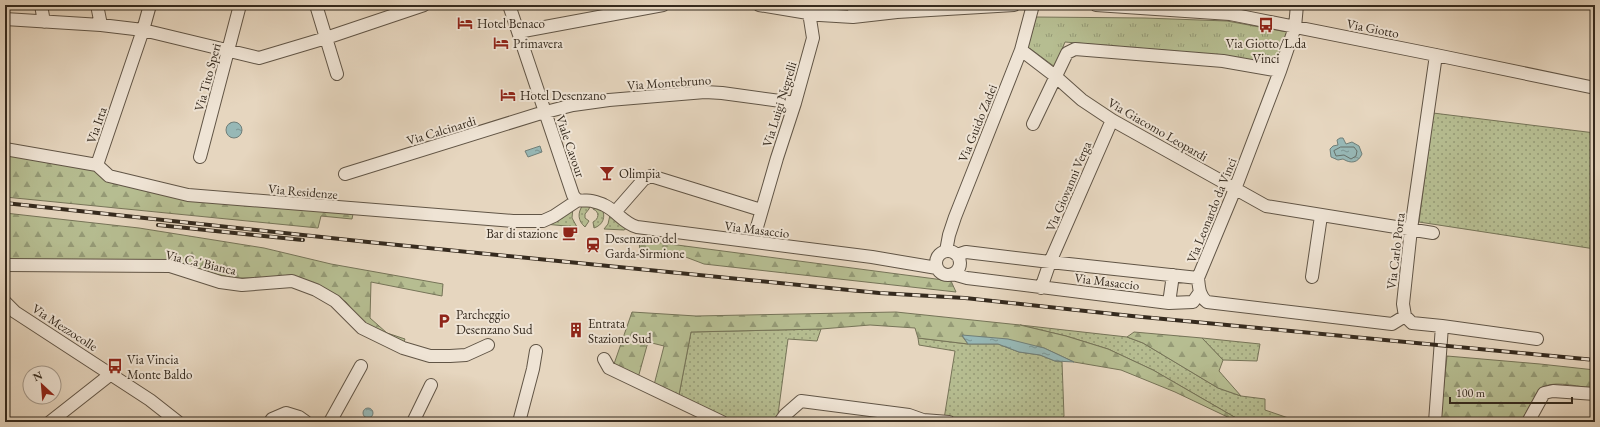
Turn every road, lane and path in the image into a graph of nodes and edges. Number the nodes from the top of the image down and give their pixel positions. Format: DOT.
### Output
graph roads {
  1 [pos="41,5"];
  2 [pos="97,5"];
  3 [pos="150,5"];
  4 [pos="240,5"];
  5 [pos="316,5"];
  6 [pos="424,5"];
  7 [pos="509,5"];
  8 [pos="759,5"];
  9 [pos="856,5"];
  10 [pos="1014,5"];
  11 [pos="1033,5"];
  12 [pos="1096,5"];
  13 [pos="1297,5"];
  14 [pos="657,6"];
  15 [pos="809,9"];
  16 [pos="853,17"];
  17 [pos="5,19"];
  18 [pos="44,22"];
  19 [pos="101,25"];
  20 [pos="1295,27"];
  21 [pos="143,30"];
  22 [pos="518,32"];
  23 [pos="326,38"];
  24 [pos="228,50"];
  25 [pos="1021,50"];
  26 [pos="1436,55"];
  27 [pos="1280,71"];
  28 [pos="337,74"];
  29 [pos="1055,76"];
  30 [pos="1595,88"];
  31 [pos="795,104"];
  32 [pos="544,112"];
  33 [pos="1112,120"];
  34 [pos="1033,124"];
  35 [pos="5,149"];
  36 [pos="200,157"];
  37 [pos="97,165"];
  38 [pos="345,174"];
  39 [pos="1235,189"];
  40 [pos="579,201"];
  41 [pos="761,210"];
  42 [pos="616,212"];
  43 [pos="1321,216"];
  44 [pos="757,227"];
  45 [pos="1411,229"];
  46 [pos="1433,233"];
  47 [pos="952,253"];
  48 [pos="1050,262"];
  49 [pos="5,265"];
  50 [pos="937,268"];
  51 [pos="953,274"];
  52 [pos="1173,275"];
  53 [pos="1312,277"];
  54 [pos="1198,278"];
  55 [pos="1041,288"];
  56 [pos="1200,292"];
  57 [pos="5,302"];
  58 [pos="1169,303"];
  59 [pos="1405,316"];
  60 [pos="1442,326"];
  61 [pos="1538,339"];
  62 [pos="488,346"];
  63 [pos="536,351"];
  64 [pos="604,359"];
  65 [pos="361,366"];
  66 [pos="111,374"];
  67 [pos="431,385"];
  68 [pos="1595,394"];
  69 [pos="171,420"];
  70 [pos="923,421"];
  71 [pos="50,422"];
  72 [pos="182,422"];
  73 [pos="270,422"];
  74 [pos="306,422"];
  75 [pos="330,422"];
  76 [pos="413,422"];
  77 [pos="519,422"];
  78 [pos="722,422"];
  79 [pos="780,422"];
  80 [pos="949,422"];
  81 [pos="1435,422"];
  82 [pos="1528,422"];
  1 -- 18 [label="street"];
  2 -- 19 [label="street"];
  3 -- 21 [label="street, Via Irta"];
  4 -- 24 [label="street, Via Tito Speri"];
  5 -- 23 [label="street"];
  6 -- 23 [label="street"];
  7 -- 22 [label="street, Viale Cavour"];
  8 -- 15 [label="street"];
  9 -- 16 [label="street"];
  10 -- 16 [label="street"];
  11 -- 25 [label="street, Via Guido Zadei"];
  12 -- 20 [label="street, Via Giotto"];
  13 -- 20 [label="street, Via Leonardo da Vinci"];
  14 -- 22 [label="street"];
  15 -- 16 [label="street"];
  15 -- 31 [label="street, Via Luigi Negrelli"];
  17 -- 18 [label="street"];
  18 -- 19 [label="street"];
  19 -- 21 [label="street"];
  20 -- 26 [label="street, Via Giotto"];
  20 -- 27 [label="street, Via Leonardo da Vinci"];
  21 -- 24 [label="street"];
  21 -- 37 [label="street, Via Irta"];
  22 -- 32 [label="street, Viale Cavour"];
  23 -- 24 [label="street"];
  23 -- 28 [label="street"];
  24 -- 36 [label="street, Via Tito Speri"];
  25 -- 29 [label="street, Via Giacomo Leopardi"];
  25 -- 47 [label="street, Via Guido Zadei"];
  26 -- 30 [label="street, Via Giotto"];
  26 -- 45 [label="street, Via Carlo Porta"];
  27 -- 29 [label="street"];
  27 -- 39 [label="street, Via Leonardo da Vinci"];
  29 -- 33 [label="street, Via Giacomo Leopardi"];
  29 -- 34 [label="street"];
  31 -- 32 [label="street, Via Montebruno"];
  31 -- 41 [label="street, Via Luigi Negrelli"];
  32 -- 38 [label="street, Via Calcinardi"];
  32 -- 40 [label="street, Viale Cavour"];
  33 -- 39 [label="street, Via Giacomo Leopardi"];
  33 -- 48 [label="street, Via Giovanni Verga"];
  35 -- 37 [label="street, Via Irta"];
  37 -- 40 [label="street, Via Residenze"];
  39 -- 43 [label="street, Via Giacomo Leopardi"];
  39 -- 54 [label="street, Via Leonardo da Vinci"];
  40 -- 42 [label="street, Via Masaccio"];
  41 -- 42 [label="street"];
  41 -- 44 [label="street, Via Luigi Negrelli"];
  42 -- 50 [label="street, Via Masaccio"];
  43 -- 45 [label="street, Via Giacomo Leopardi"];
  43 -- 53 [label="street"];
  45 -- 46 [label="street, Via Giacomo Leopardi"];
  45 -- 59 [label="street, Via Carlo Porta"];
  47 -- 48 [label="street, Via Masaccio"];
  47 -- 50 [label="street"];
  47 -- 51 [label="street"];
  48 -- 52 [label="street, Via Masaccio"];
  48 -- 55 [label="street"];
  49 -- 62 [label="street, Via Ca' Bianca"];
  50 -- 51 [label="street"];
  51 -- 55 [label="street, Via Masaccio"];
  52 -- 54 [label="street, Via Masaccio"];
  52 -- 58 [label="street"];
  54 -- 56 [label="street, Via Leonardo da Vinci"];
  55 -- 58 [label="street, Via Masaccio"];
  56 -- 58 [label="street, Via Masaccio"];
  56 -- 59 [label="street"];
  57 -- 66 [label="street, Via Mezzocolle"];
  59 -- 60 [label="street"];
  60 -- 61 [label="street"];
  60 -- 81 [label="street"];
  63 -- 77 [label="street"];
  64 -- 78 [label="street"];
  65 -- 75 [label="street"];
  66 -- 69 [label="street, Via Mezzocolle"];
  66 -- 71 [label="street"];
  67 -- 76 [label="street"];
  68 -- 82 [label="street"];
  69 -- 72 [label="street, Via Mezzocolle"];
  70 -- 79 [label="street"];
  70 -- 80 [label="street"];
  73 -- 74 [label="street"];
}
